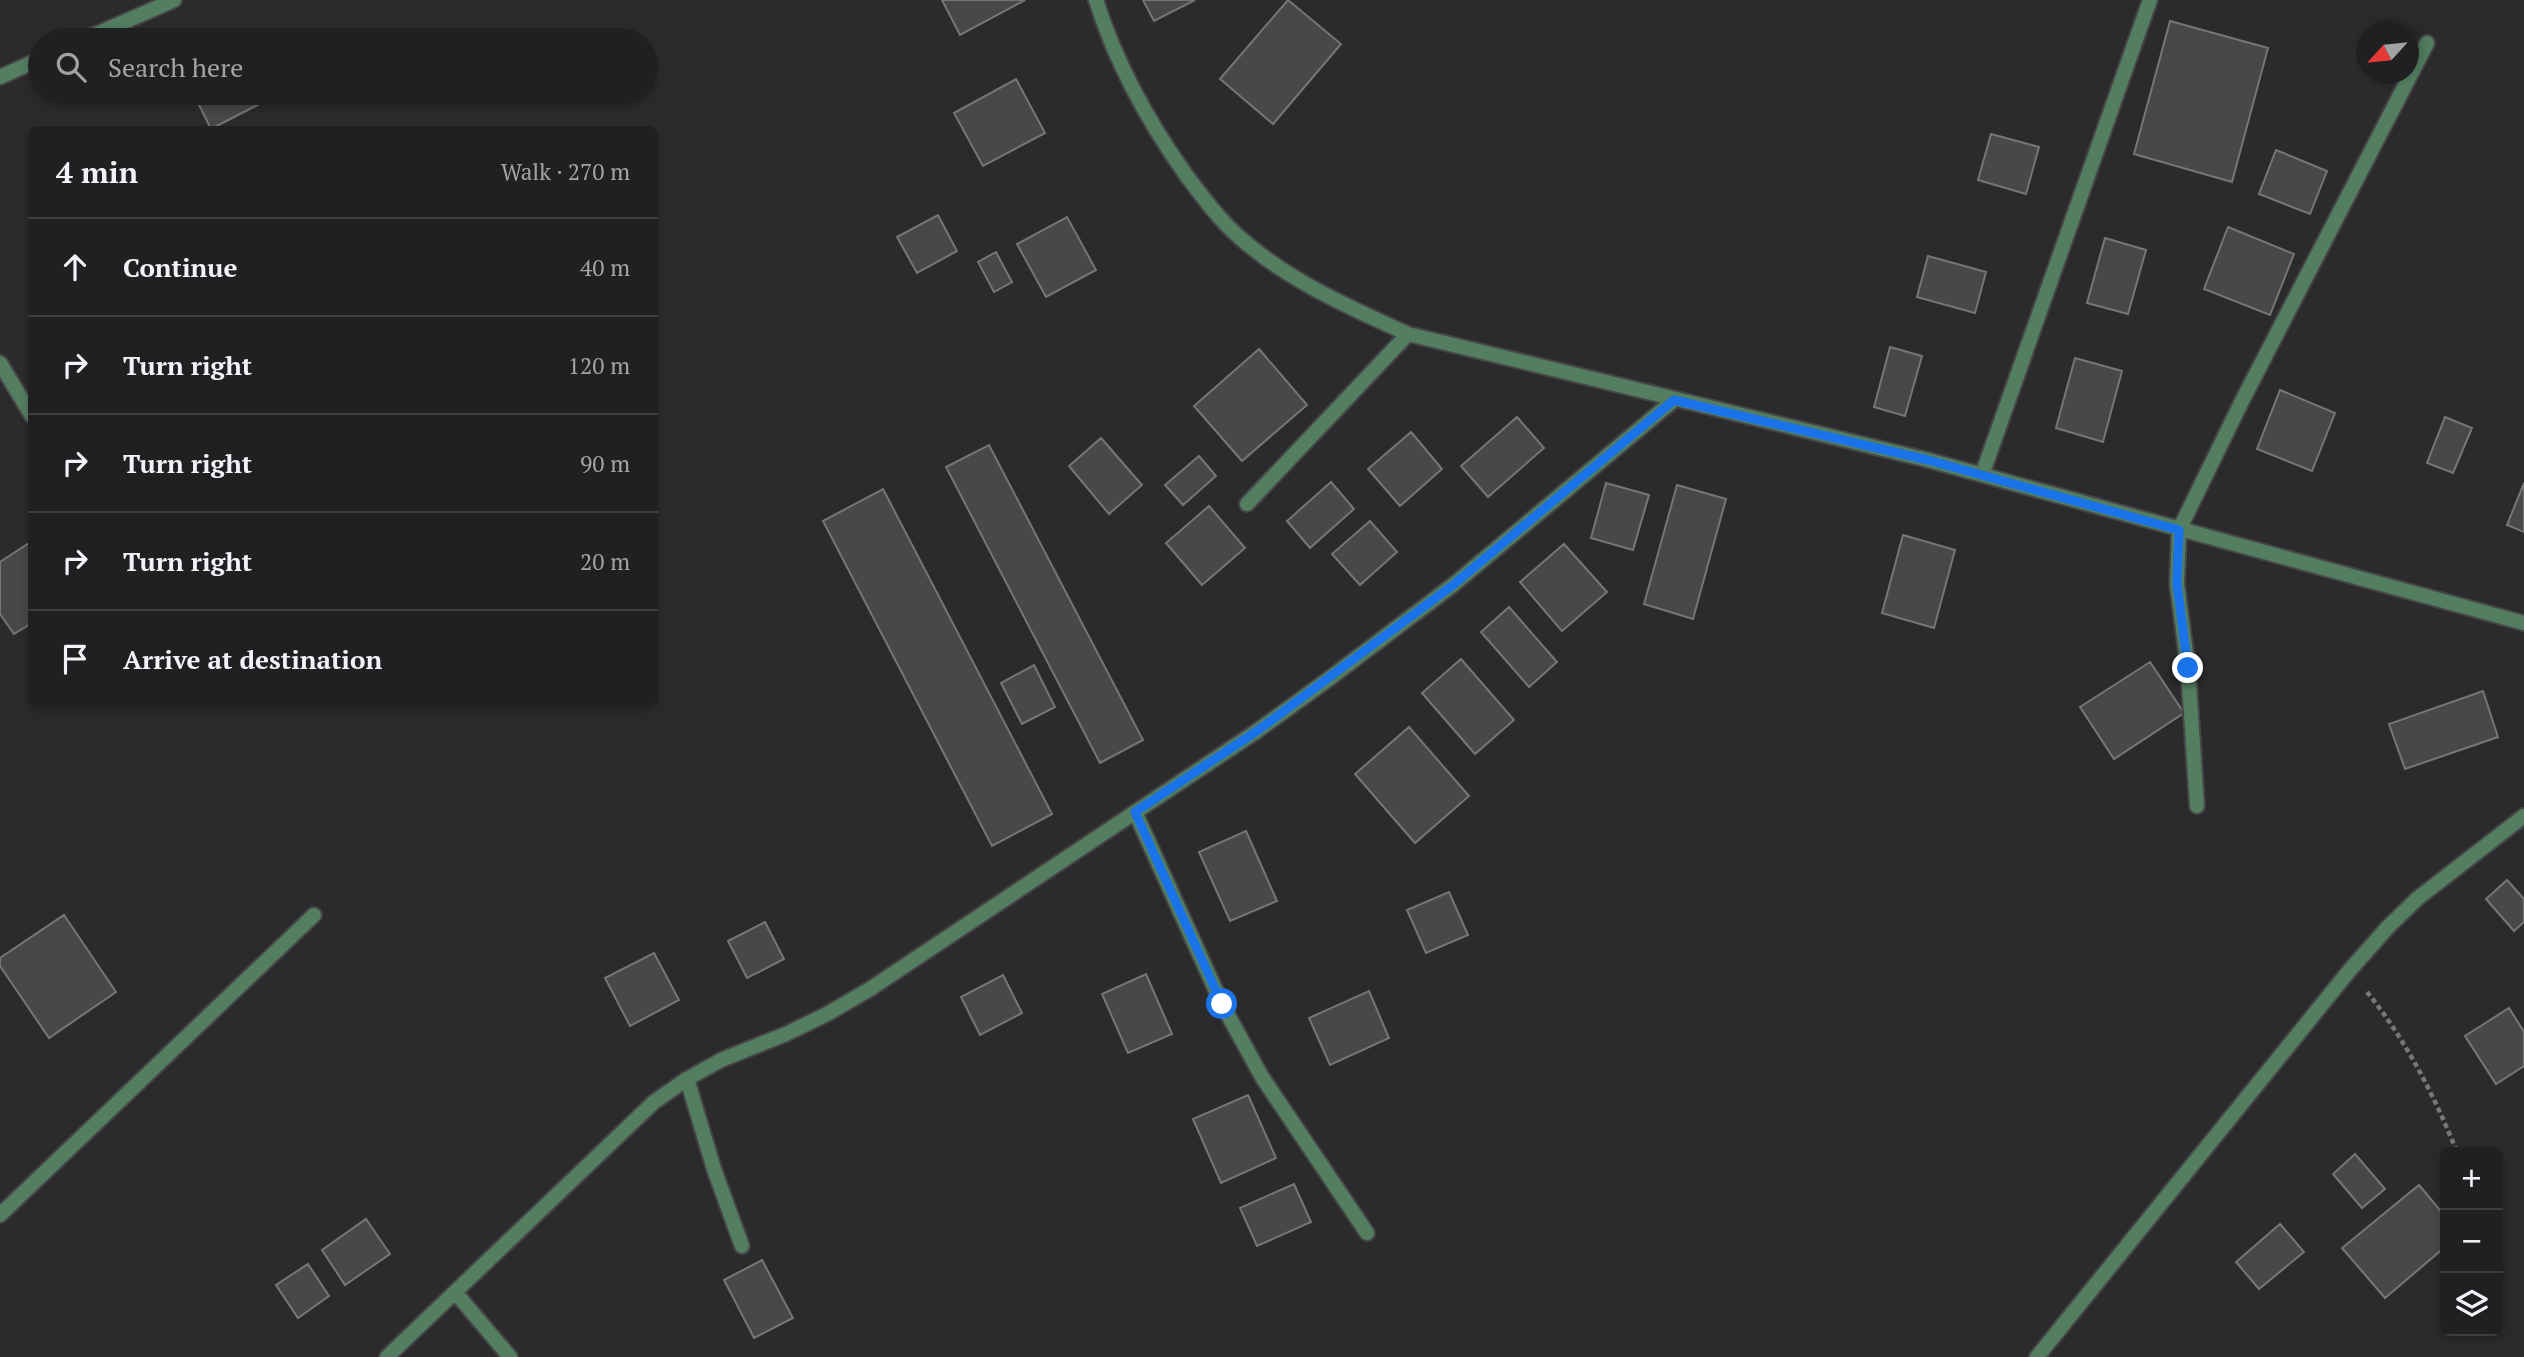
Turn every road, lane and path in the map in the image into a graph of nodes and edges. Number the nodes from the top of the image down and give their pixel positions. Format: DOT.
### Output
graph roads {
  1 [pos="174,0"];
  2 [pos="1096,0"];
  3 [pos="2150,0"];
  4 [pos="110,28"];
  5 [pos="2427,43"];
  6 [pos="28,64"];
  7 [pos="0,77"];
  8 [pos="1408,334"];
  9 [pos="0,363"];
  10 [pos="1674,400"];
  11 [pos="28,409"];
  12 [pos="1982,475"];
  13 [pos="1247,504"];
  14 [pos="2179,530"];
  15 [pos="2524,623"];
  16 [pos="2197,806"];
  17 [pos="1135,812"];
  18 [pos="2524,816"];
  19 [pos="314,915"];
  20 [pos="2349,971"];
  21 [pos="688,1079"];
  22 [pos="2455,1147"];
  23 [pos="0,1215"];
  24 [pos="1367,1233"];
  25 [pos="742,1246"];
  26 [pos="455,1292"];
  27 [pos="387,1357"];
  28 [pos="510,1357"];
  29 [pos="2038,1357"];
  1 -- 4 [label="street"];
  2 -- 8 [label="street"];
  3 -- 12 [label="street"];
  5 -- 14 [label="street"];
  6 -- 7 [label="street"];
  8 -- 10 [label="street"];
  8 -- 13 [label="street"];
  9 -- 11 [label="street"];
  10 -- 12 [label="street"];
  10 -- 17 [label="street"];
  12 -- 14 [label="street"];
  14 -- 15 [label="street"];
  14 -- 16 [label="street"];
  17 -- 21 [label="street"];
  17 -- 24 [label="street"];
  18 -- 20 [label="street"];
  19 -- 23 [label="street"];
  20 -- 22 [label="path"];
  20 -- 29 [label="street"];
  21 -- 25 [label="street"];
  21 -- 26 [label="street"];
  26 -- 27 [label="street"];
  26 -- 28 [label="street"];
}
